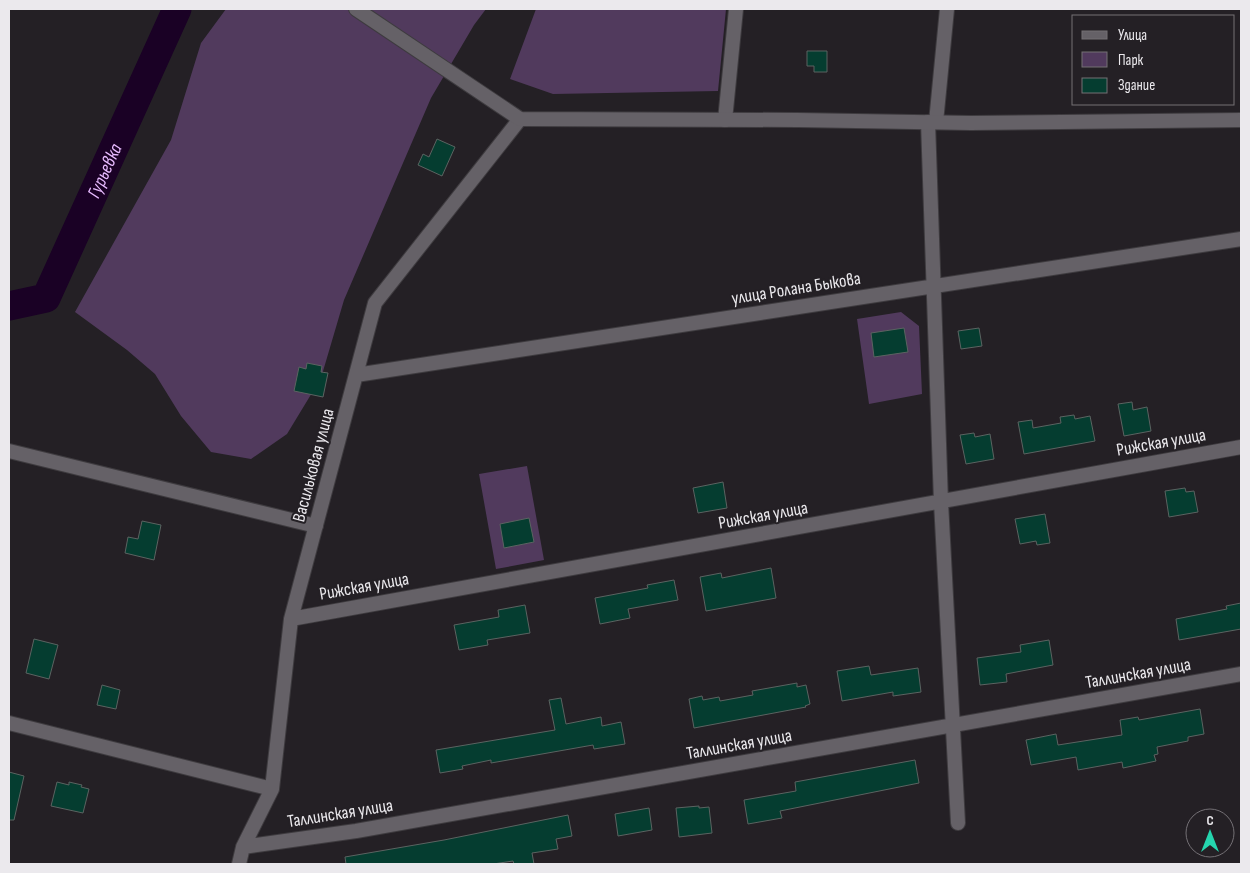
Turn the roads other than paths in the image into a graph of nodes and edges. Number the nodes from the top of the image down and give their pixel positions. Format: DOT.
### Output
graph roads {
  1 [pos="356,9"];
  2 [pos="736,9"];
  3 [pos="947,9"];
  4 [pos="520,118"];
  5 [pos="725,120"];
  6 [pos="1241,120"];
  7 [pos="932,122"];
  8 [pos="1241,239"];
  9 [pos="934,286"];
  10 [pos="356,375"];
  11 [pos="1241,447"];
  12 [pos="9,451"];
  13 [pos="941,502"];
  14 [pos="316,526"];
  15 [pos="291,619"];
  16 [pos="1241,674"];
  17 [pos="9,723"];
  18 [pos="952,725"];
  19 [pos="272,789"];
  20 [pos="958,823"];
  21 [pos="243,847"];
  22 [pos="239,864"];
  1 -- 4 [label="street"];
  2 -- 5 [label="street"];
  3 -- 7 [label="street"];
  4 -- 5 [label="street"];
  4 -- 10 [label="street, Васильковая улица"];
  5 -- 7 [label="street"];
  6 -- 7 [label="street"];
  7 -- 9 [label="street"];
  8 -- 9 [label="street, улица Ролана Быкова"];
  9 -- 10 [label="street, улица Ролана Быкова"];
  9 -- 13 [label="street"];
  10 -- 14 [label="street, Васильковая улица"];
  11 -- 13 [label="street, Рижская улица"];
  12 -- 14 [label="street"];
  13 -- 15 [label="street, Рижская улица"];
  13 -- 18 [label="street"];
  14 -- 15 [label="street, Васильковая улица"];
  15 -- 19 [label="street, Васильковая улица"];
  16 -- 18 [label="street, Таллинская улица"];
  17 -- 19 [label="street"];
  18 -- 20 [label="street"];
  18 -- 21 [label="street, Таллинская улица"];
  19 -- 21 [label="street, Васильковая улица"];
  21 -- 22 [label="street, Васильковая улица"];
}
